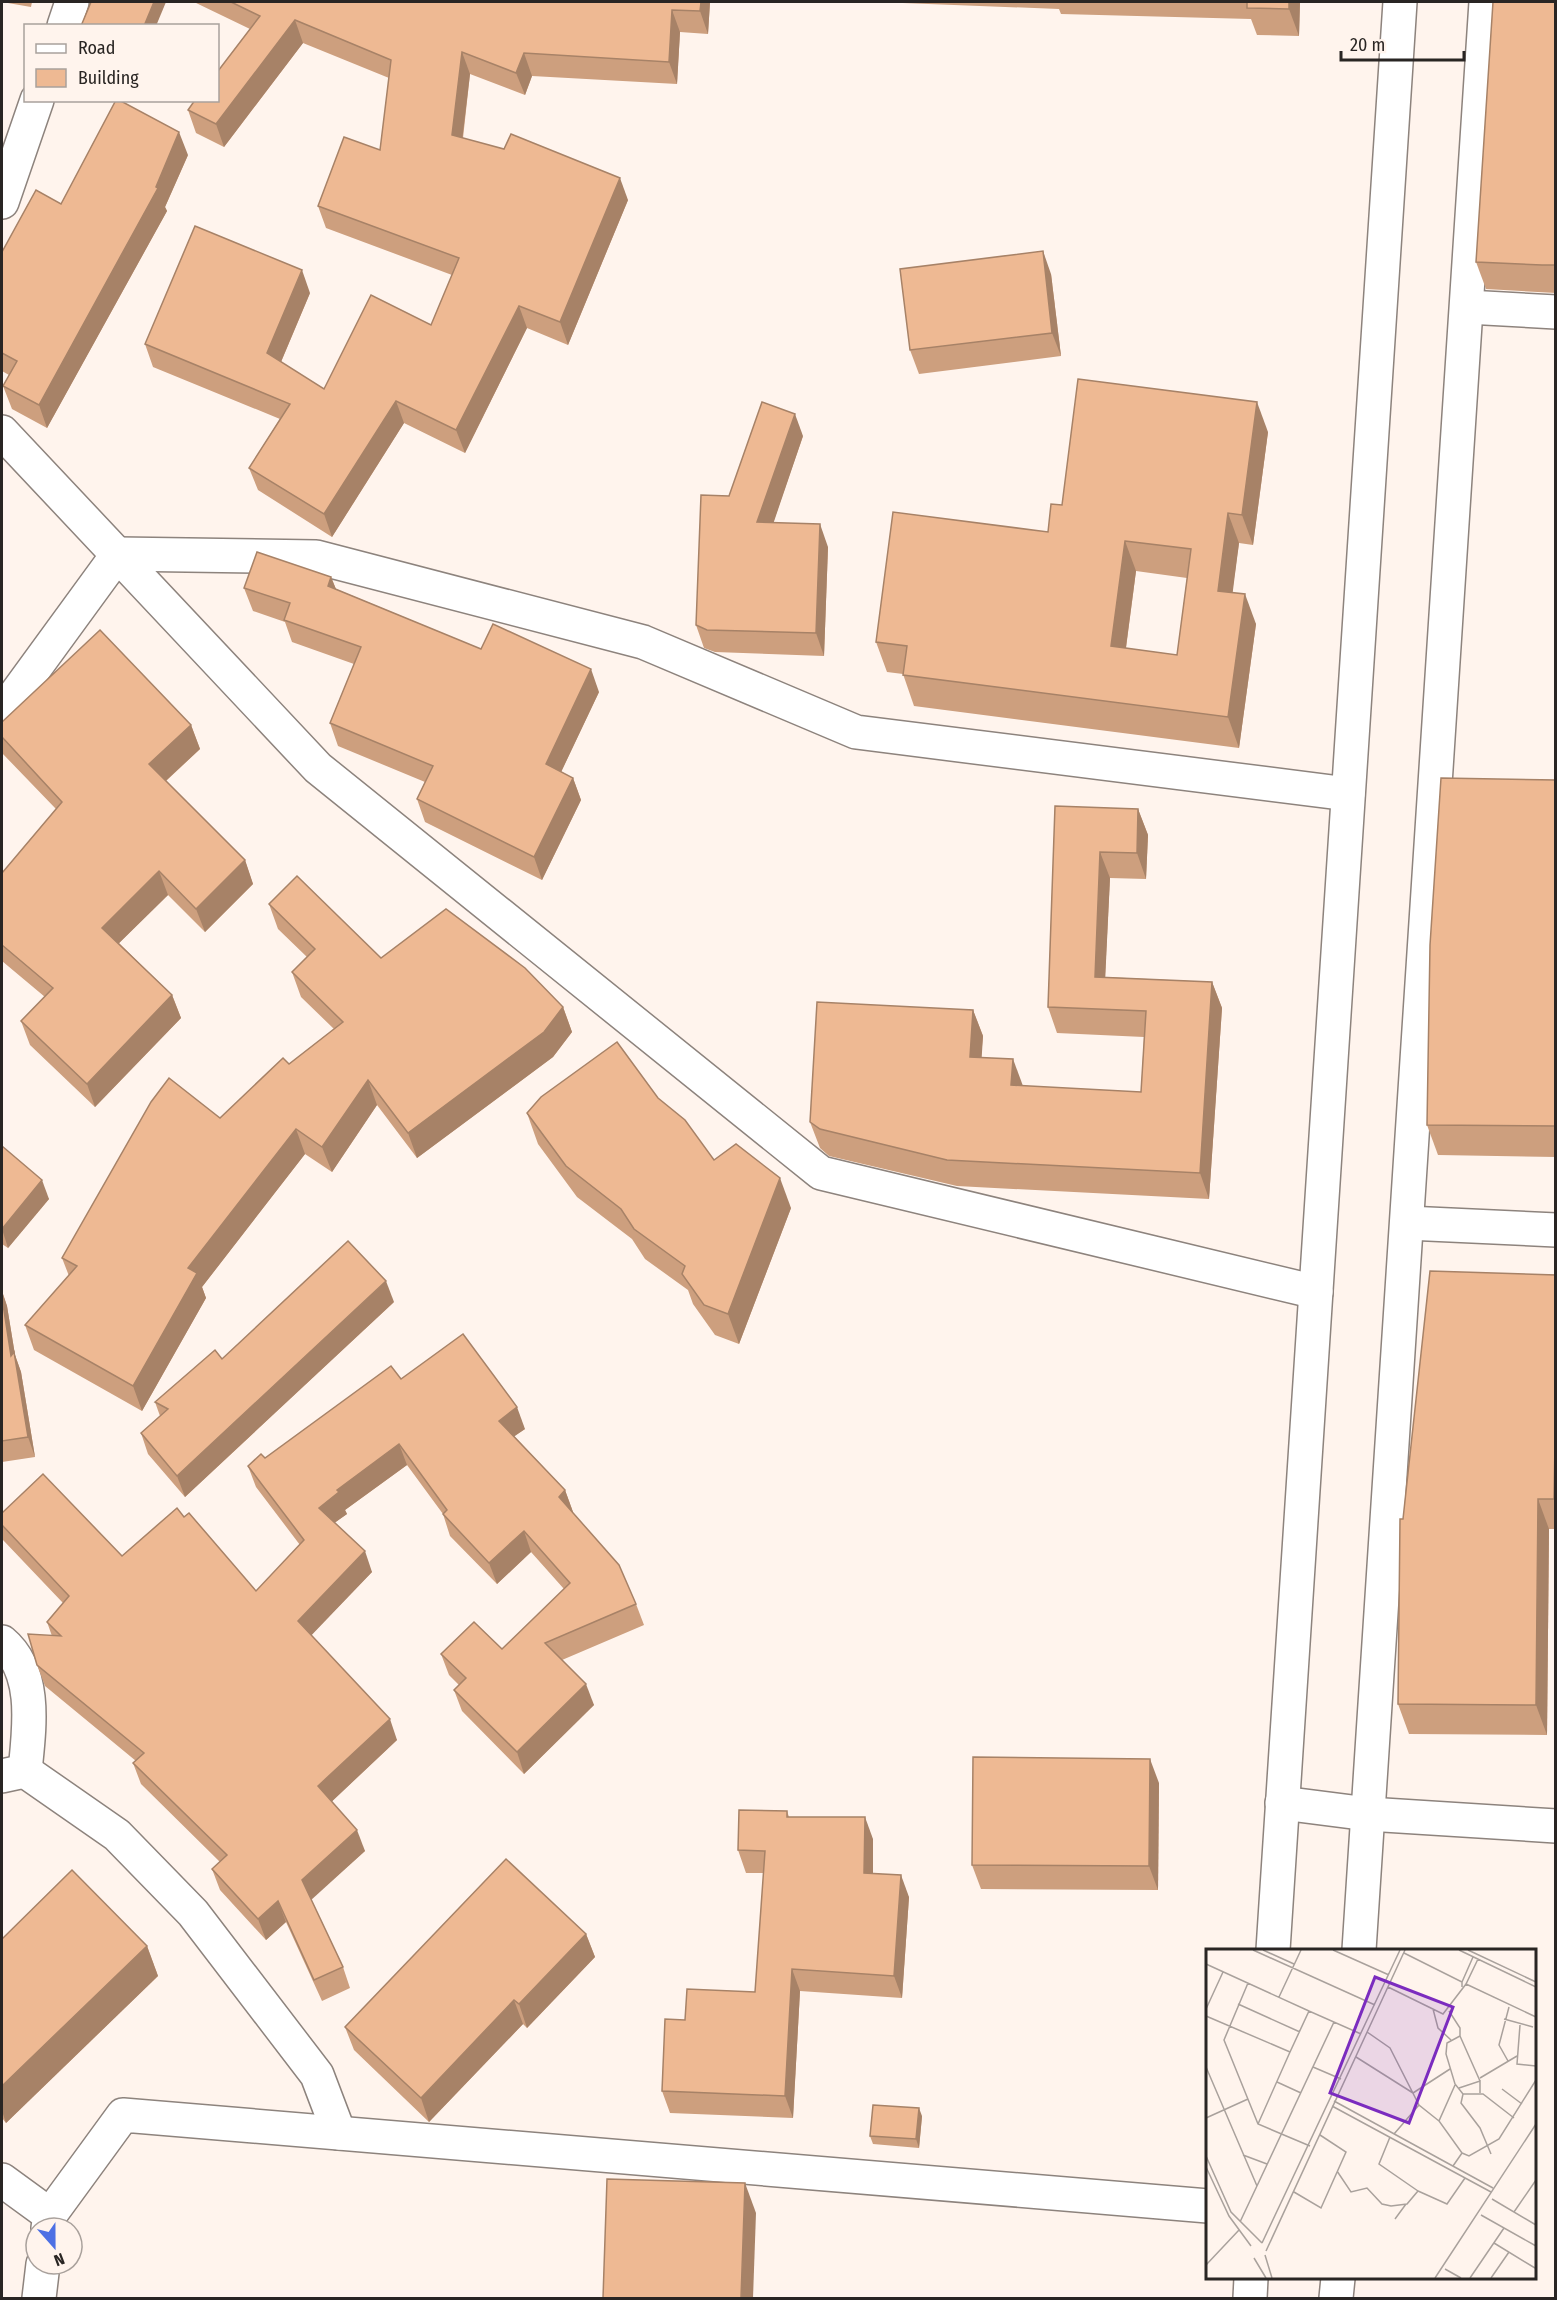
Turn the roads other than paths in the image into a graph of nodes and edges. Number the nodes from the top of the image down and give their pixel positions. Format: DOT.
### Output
graph roads {
  1 [pos="72,2"];
  2 [pos="1400,2"];
  3 [pos="1486,2"];
  4 [pos="65,24"];
  5 [pos="36,102"];
  6 [pos="2,202"];
  7 [pos="1467,307"];
  8 [pos="1556,312"];
  9 [pos="2,432"];
  10 [pos="118,555"];
  11 [pos="2,713"];
  12 [pos="1348,794"];
  13 [pos="1407,1223"];
  14 [pos="1556,1230"];
  15 [pos="1316,1292"];
  16 [pos="2,1642"];
  17 [pos="13,1774"];
  18 [pos="1282,1803"];
  19 [pos="1368,1814"];
  20 [pos="1556,1826"];
  21 [pos="1273,1949"];
  22 [pos="1359,1949"];
  23 [pos="339,2133"];
  24 [pos="2,2180"];
  25 [pos="1206,2206"];
  26 [pos="43,2216"];
  27 [pos="52,2216"];
  28 [pos="42,2276"];
  29 [pos="1251,2279"];
  30 [pos="1338,2279"];
  31 [pos="39,2298"];
  32 [pos="1250,2298"];
  33 [pos="1336,2298"];
  1 -- 4 [label="street"];
  2 -- 12 [label="street"];
  3 -- 7 [label="street"];
  5 -- 6 [label="street"];
  7 -- 8 [label="street"];
  7 -- 13 [label="street"];
  9 -- 10 [label="street"];
  10 -- 11 [label="street"];
  10 -- 12 [label="street"];
  10 -- 15 [label="street"];
  12 -- 15 [label="street"];
  13 -- 14 [label="street"];
  13 -- 19 [label="street"];
  15 -- 18 [label="street"];
  16 -- 17 [label="street"];
  17 -- 23 [label="street"];
  18 -- 19 [label="street"];
  18 -- 21 [label="street"];
  19 -- 20 [label="street"];
  19 -- 22 [label="street"];
  23 -- 25 [label="street"];
  23 -- 27 [label="street"];
  24 -- 26 [label="street"];
  28 -- 31 [label="street"];
  29 -- 32 [label="street"];
  30 -- 33 [label="street"];
}
